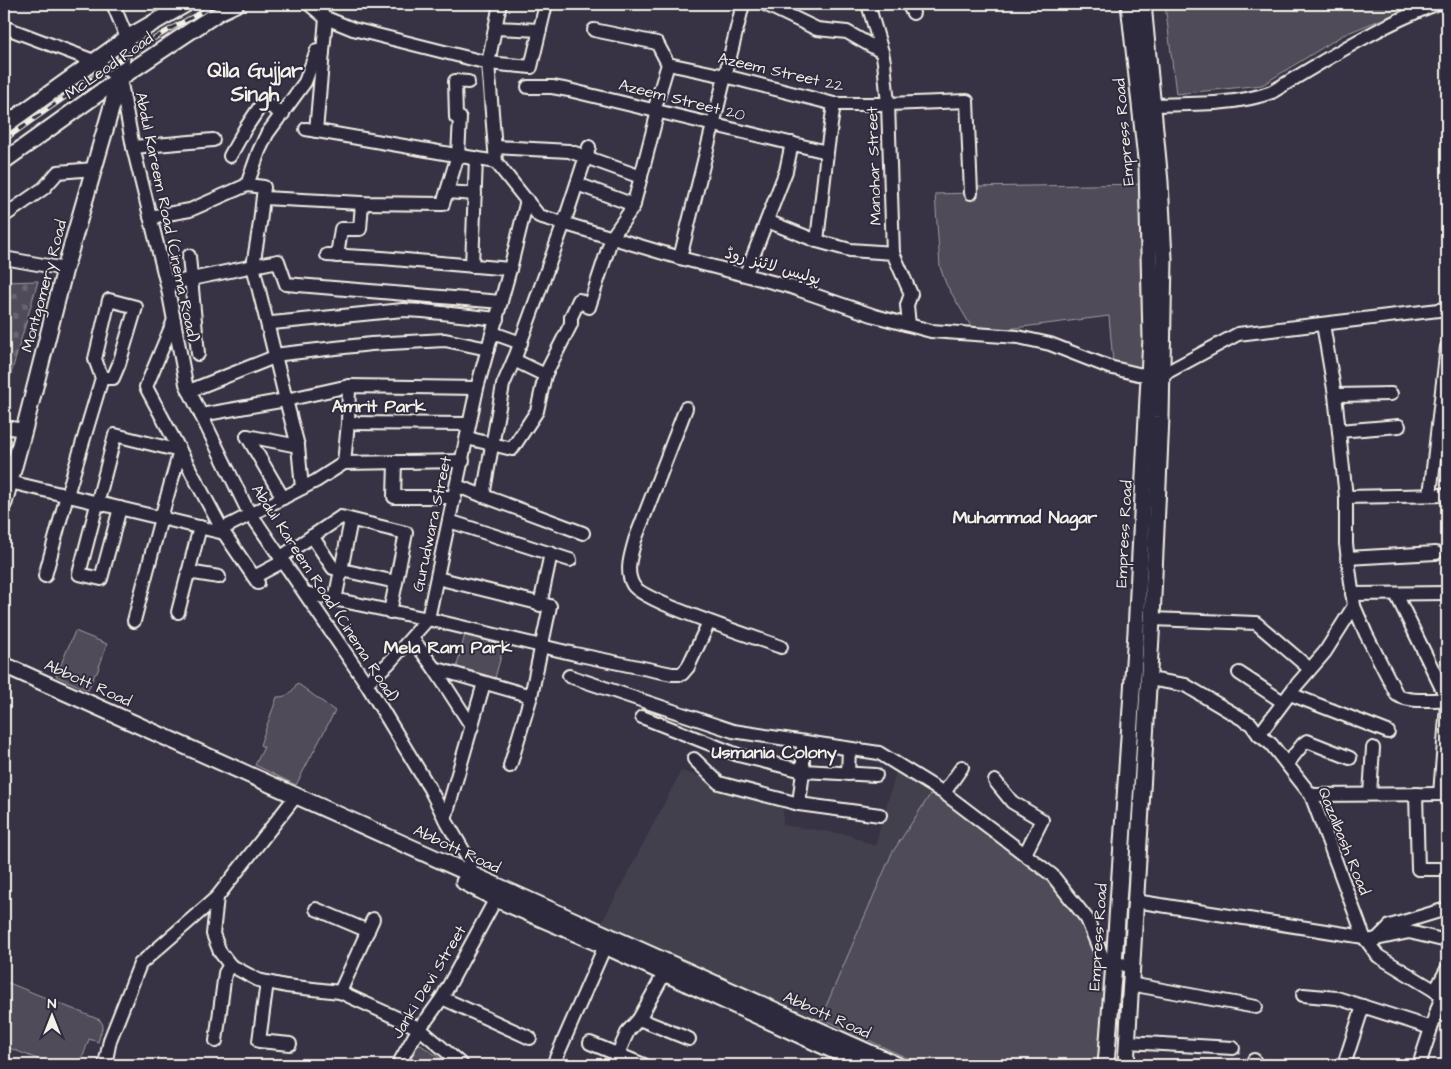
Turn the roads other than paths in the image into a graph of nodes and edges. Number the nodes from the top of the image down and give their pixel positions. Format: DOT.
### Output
graph roads {
  1 [pos="113,4"];
  2 [pos="186,4"];
  3 [pos="236,4"];
  4 [pos="309,4"];
  5 [pos="500,4"];
  6 [pos="546,4"];
  7 [pos="744,4"];
  8 [pos="766,4"];
  9 [pos="868,4"];
  10 [pos="1130,4"];
  11 [pos="1143,4"];
  12 [pos="1436,4"];
  13 [pos="326,18"];
  14 [pos="4,27"];
  15 [pos="495,28"];
  16 [pos="540,30"];
  17 [pos="594,30"];
  18 [pos="127,38"];
  19 [pos="323,52"];
  20 [pos="882,52"];
  21 [pos="94,61"];
  22 [pos="488,63"];
  23 [pos="668,64"];
  24 [pos="726,76"];
  25 [pos="120,78"];
  26 [pos="468,82"];
  27 [pos="528,87"];
  28 [pos="834,104"];
  29 [pos="888,104"];
  30 [pos="1147,105"];
  31 [pos="656,111"];
  32 [pos="283,114"];
  33 [pos="713,125"];
  34 [pos="4,126"];
  35 [pos="213,140"];
  36 [pos="792,143"];
  37 [pos="133,147"];
  38 [pos="495,147"];
  39 [pos="588,152"];
  40 [pos="827,152"];
  41 [pos="458,155"];
  42 [pos="230,156"];
  43 [pos="476,158"];
  44 [pos="4,161"];
  45 [pos="496,162"];
  46 [pos="94,169"];
  47 [pos="641,177"];
  48 [pos="247,184"];
  49 [pos="577,184"];
  50 [pos="447,192"];
  51 [pos="971,193"];
  52 [pos="475,194"];
  53 [pos="263,198"];
  54 [pos="527,200"];
  55 [pos="362,203"];
  56 [pos="634,204"];
  57 [pos="4,216"];
  58 [pos="150,216"];
  59 [pos="767,221"];
  60 [pos="564,223"];
  61 [pos="612,237"];
  62 [pos="817,241"];
  63 [pos="893,253"];
  64 [pos="189,256"];
  65 [pos="4,258"];
  66 [pos="680,258"];
  67 [pos="253,266"];
  68 [pos="472,266"];
  69 [pos="65,269"];
  70 [pos="510,269"];
  71 [pos="746,274"];
  72 [pos="192,280"];
  73 [pos="167,284"];
  74 [pos="501,302"];
  75 [pos="1447,309"];
  76 [pos="497,319"];
  77 [pos="174,320"];
  78 [pos="272,323"];
  79 [pos="1323,324"];
  80 [pos="909,325"];
  81 [pos="493,333"];
  82 [pos="521,342"];
  83 [pos="1447,347"];
  84 [pos="488,349"];
  85 [pos="198,354"];
  86 [pos="275,357"];
  87 [pos="514,360"];
  88 [pos="1155,374"];
  89 [pos="545,375"];
  90 [pos="102,378"];
  91 [pos="349,386"];
  92 [pos="477,388"];
  93 [pos="189,391"];
  94 [pos="1392,394"];
  95 [pos="1335,395"];
  96 [pos="286,400"];
  97 [pos="686,408"];
  98 [pos="201,415"];
  99 [pos="348,423"];
  100 [pos="469,424"];
  101 [pos="1398,426"];
  102 [pos="4,427"];
  103 [pos="24,430"];
  104 [pos="1339,431"];
  105 [pos="467,438"];
  106 [pos="493,444"];
  107 [pos="298,446"];
  108 [pos="180,451"];
  109 [pos="395,462"];
  110 [pos="462,462"];
  111 [pos="344,463"];
  112 [pos="10,482"];
  113 [pos="302,488"];
  114 [pos="456,492"];
  115 [pos="67,495"];
  116 [pos="1430,495"];
  117 [pos="1447,495"];
  118 [pos="484,496"];
  119 [pos="1346,497"];
  120 [pos="283,498"];
  121 [pos="4,503"];
  122 [pos="97,503"];
  123 [pos="120,508"];
  124 [pos="251,514"];
  125 [pos="161,518"];
  126 [pos="350,520"];
  127 [pos="449,521"];
  128 [pos="200,527"];
  129 [pos="223,531"];
  130 [pos="583,533"];
  131 [pos="312,536"];
  132 [pos="551,553"];
  133 [pos="1436,553"];
  134 [pos="1348,558"];
  135 [pos="282,559"];
  136 [pos="570,560"];
  137 [pos="340,570"];
  138 [pos="188,572"];
  139 [pos="45,576"];
  140 [pos="219,577"];
  141 [pos="437,578"];
  142 [pos="396,582"];
  143 [pos="306,593"];
  144 [pos="1447,593"];
  145 [pos="1396,594"];
  146 [pos="335,600"];
  147 [pos="1353,600"];
  148 [pos="540,604"];
  149 [pos="178,612"];
  150 [pos="390,612"];
  151 [pos="428,619"];
  152 [pos="1152,620"];
  153 [pos="134,621"];
  154 [pos="709,622"];
  155 [pos="412,638"];
  156 [pos="541,646"];
  157 [pos="781,647"];
  158 [pos="4,665"];
  159 [pos="434,668"];
  160 [pos="1310,669"];
  161 [pos="1239,673"];
  162 [pos="4,674"];
  163 [pos="569,676"];
  164 [pos="1149,679"];
  165 [pos="366,682"];
  166 [pos="484,683"];
  167 [pos="531,696"];
  168 [pos="1286,698"];
  169 [pos="1447,699"];
  170 [pos="1447,705"];
  171 [pos="642,717"];
  172 [pos="472,727"];
  173 [pos="1388,732"];
  174 [pos="1259,735"];
  175 [pos="803,742"];
  176 [pos="1446,745"];
  177 [pos="1373,748"];
  178 [pos="848,749"];
  179 [pos="1350,758"];
  180 [pos="694,759"];
  181 [pos="1287,764"];
  182 [pos="510,766"];
  183 [pos="962,767"];
  184 [pos="803,772"];
  185 [pos="848,774"];
  186 [pos="876,775"];
  187 [pos="995,781"];
  188 [pos="944,793"];
  189 [pos="1370,794"];
  190 [pos="1416,794"];
  191 [pos="1444,794"];
  192 [pos="1311,795"];
  193 [pos="293,800"];
  194 [pos="799,804"];
  195 [pos="880,815"];
  196 [pos="445,819"];
  197 [pos="1025,854"];
  198 [pos="1442,869"];
  199 [pos="468,878"];
  200 [pos="498,894"];
  201 [pos="217,897"];
  202 [pos="1135,901"];
  203 [pos="316,909"];
  204 [pos="1446,909"];
  205 [pos="1369,939"];
  206 [pos="1447,941"];
  207 [pos="605,946"];
  208 [pos="1114,964"];
  209 [pos="230,965"];
  210 [pos="1131,966"];
  211 [pos="1447,968"];
  212 [pos="664,974"];
  213 [pos="267,982"];
  214 [pos="1130,984"];
  215 [pos="710,988"];
  216 [pos="340,992"];
  217 [pos="1303,995"];
  218 [pos="1441,995"];
  219 [pos="442,998"];
  220 [pos="1363,1006"];
  221 [pos="1256,1007"];
  222 [pos="639,1019"];
  223 [pos="419,1028"];
  224 [pos="1431,1028"];
  225 [pos="810,1033"];
  226 [pos="530,1038"];
  227 [pos="689,1039"];
  228 [pos="216,1041"];
  229 [pos="1127,1042"];
  230 [pos="590,1043"];
  231 [pos="290,1044"];
  232 [pos="1233,1048"];
  233 [pos="615,1060"];
  234 [pos="104,1065"];
  235 [pos="398,1065"];
  236 [pos="462,1065"];
  237 [pos="553,1065"];
  238 [pos="644,1065"];
  239 [pos="865,1065"];
  240 [pos="897,1065"];
  241 [pos="1106,1065"];
  242 [pos="1126,1065"];
  243 [pos="1344,1065"];
  244 [pos="1419,1065"];
  1 -- 18 [label="street"];
  2 -- 18 [label="main road, McLeod Road"];
  3 -- 25 [label="main road, McLeod Road"];
  4 -- 13 [label="street"];
  5 -- 15 [label="street"];
  6 -- 16 [label="street"];
  7 -- 24 [label="street"];
  8 -- 20 [label="street"];
  9 -- 20 [label="street, Manohar Street"];
  10 -- 30 [label="main road, Empress Road"];
  11 -- 30 [label="main road, Empress Road"];
  12 -- 30 [label="street"];
  13 -- 19 [label="street"];
  13 -- 22 [label="street"];
  14 -- 21 [label="street, Abdul Kareem Road (Cinema Road)"];
  15 -- 16 [label="street"];
  15 -- 22 [label="street"];
  16 -- 22 [label="street"];
  17 -- 23 [label="street"];
  18 -- 21 [label="main road, McLeod Road"];
  18 -- 25 [label="street"];
  19 -- 32 [label="street"];
  19 -- 41 [label="street"];
  20 -- 29 [label="street, Manohar Street"];
  21 -- 25 [label="street, Abdul Kareem Road (Cinema Road)"];
  21 -- 34 [label="main road, McLeod Road"];
  22 -- 38 [label="street"];
  23 -- 24 [label="street, Azeem Street 22"];
  23 -- 31 [label="street"];
  24 -- 28 [label="street, Azeem Street 22"];
  24 -- 33 [label="street"];
  25 -- 37 [label="street, Abdul Kareem Road (Cinema Road)"];
  25 -- 44 [label="main road, McLeod Road"];
  25 -- 46 [label="main road, Montgomery Road"];
  26 -- 41 [label="street"];
  27 -- 31 [label="street, Azeem Street 20"];
  28 -- 29 [label="street, Azeem Street 22"];
  28 -- 40 [label="street"];
  29 -- 51 [label="street, Azeem Street 22"];
  29 -- 63 [label="street, Manohar Street"];
  30 -- 88 [label="main road, Empress Road"];
  31 -- 33 [label="street, Azeem Street 20"];
  31 -- 47 [label="street"];
  32 -- 42 [label="street"];
  32 -- 48 [label="street"];
  33 -- 36 [label="street, Azeem Street 20"];
  33 -- 66 [label="street"];
  35 -- 37 [label="street"];
  36 -- 40 [label="street, Azeem Street 20"];
  36 -- 59 [label="street"];
  37 -- 58 [label="street, Abdul Kareem Road (Cinema Road)"];
  38 -- 39 [label="street"];
  38 -- 45 [label="street"];
  39 -- 47 [label="street"];
  39 -- 49 [label="street"];
  40 -- 62 [label="street"];
  41 -- 43 [label="street"];
  41 -- 50 [label="street"];
  43 -- 45 [label="street"];
  43 -- 52 [label="street"];
  45 -- 54 [label="street, پولیس لائنز روڈ"];
  46 -- 57 [label="street"];
  46 -- 69 [label="main road, Montgomery Road"];
  47 -- 56 [label="street"];
  48 -- 53 [label="street"];
  48 -- 58 [label="street"];
  49 -- 56 [label="street"];
  49 -- 60 [label="street"];
  50 -- 52 [label="street"];
  50 -- 55 [label="street"];
  52 -- 68 [label="street"];
  53 -- 55 [label="street"];
  53 -- 67 [label="street"];
  54 -- 60 [label="street, پولیس لائنز روڈ"];
  54 -- 70 [label="street"];
  55 -- 68 [label="street"];
  56 -- 61 [label="street"];
  58 -- 73 [label="street, Abdul Kareem Road (Cinema Road)"];
  59 -- 62 [label="street"];
  59 -- 71 [label="street"];
  60 -- 61 [label="street, پولیس لائنز روڈ"];
  60 -- 82 [label="street"];
  61 -- 66 [label="street, پولیس لائنز روڈ"];
  61 -- 89 [label="street"];
  62 -- 63 [label="street"];
  63 -- 80 [label="street, Manohar Street"];
  64 -- 72 [label="street"];
  65 -- 69 [label="street"];
  66 -- 71 [label="street, پولیس لائنز روڈ"];
  67 -- 72 [label="street"];
  67 -- 74 [label="street"];
  67 -- 86 [label="street"];
  68 -- 70 [label="street"];
  69 -- 103 [label="main road, Montgomery Road"];
  70 -- 74 [label="street"];
  71 -- 80 [label="street, پولیس لائنز روڈ"];
  72 -- 73 [label="street"];
  72 -- 85 [label="street"];
  73 -- 77 [label="street, Abdul Kareem Road (Cinema Road)"];
  74 -- 76 [label="street"];
  75 -- 79 [label="street"];
  76 -- 78 [label="street"];
  76 -- 81 [label="street, Gurudwara Street"];
  77 -- 93 [label="street, Abdul Kareem Road (Cinema Road)"];
  77 -- 108 [label="street"];
  79 -- 88 [label="street"];
  79 -- 95 [label="street"];
  80 -- 88 [label="street, پولیس لائنز روڈ"];
  81 -- 82 [label="street"];
  81 -- 84 [label="street, Gurudwara Street"];
  82 -- 87 [label="street"];
  83 -- 116 [label="street"];
  84 -- 86 [label="street"];
  84 -- 92 [label="street, Gurudwara Street"];
  86 -- 93 [label="street"];
  86 -- 96 [label="street"];
  87 -- 89 [label="street"];
  87 -- 106 [label="street"];
  88 -- 152 [label="main road, Empress Road"];
  88 -- 208 [label="main road, Empress Road"];
  89 -- 106 [label="street"];
  90 -- 90 [label="street"];
  90 -- 115 [label="street"];
  91 -- 92 [label="street"];
  91 -- 96 [label="street"];
  91 -- 99 [label="street"];
  92 -- 100 [label="street, Gurudwara Street"];
  93 -- 98 [label="street, Abdul Kareem Road (Cinema Road)"];
  94 -- 95 [label="street"];
  95 -- 104 [label="street"];
  96 -- 98 [label="street"];
  96 -- 107 [label="street"];
  97 -- 154 [label="street"];
  98 -- 124 [label="street, Abdul Kareem Road (Cinema Road)"];
  99 -- 100 [label="street"];
  99 -- 111 [label="street"];
  100 -- 105 [label="street, Gurudwara Street"];
  101 -- 104 [label="street"];
  102 -- 103 [label="street"];
  103 -- 112 [label="main road, Montgomery Road"];
  104 -- 119 [label="street"];
  105 -- 106 [label="street"];
  105 -- 110 [label="street, Gurudwara Street"];
  106 -- 118 [label="street"];
  107 -- 113 [label="street"];
  107 -- 120 [label="street"];
  108 -- 122 [label="street"];
  108 -- 125 [label="street"];
  108 -- 129 [label="street"];
  109 -- 110 [label="street"];
  109 -- 111 [label="street"];
  109 -- 114 [label="street"];
  110 -- 114 [label="street, Gurudwara Street"];
  111 -- 113 [label="street"];
  112 -- 115 [label="street"];
  112 -- 121 [label="main road, Montgomery Road"];
  113 -- 120 [label="street"];
  114 -- 118 [label="street"];
  114 -- 127 [label="street, Gurudwara Street"];
  115 -- 122 [label="street"];
  115 -- 139 [label="street"];
  116 -- 117 [label="street"];
  116 -- 119 [label="street"];
  118 -- 130 [label="street"];
  119 -- 134 [label="street"];
  120 -- 124 [label="street"];
  122 -- 123 [label="street"];
  122 -- 123 [label="street"];
  123 -- 125 [label="street"];
  124 -- 129 [label="street"];
  124 -- 135 [label="street, Abdul Kareem Road (Cinema Road)"];
  125 -- 128 [label="street"];
  125 -- 153 [label="street"];
  126 -- 131 [label="street"];
  126 -- 137 [label="street"];
  126 -- 142 [label="street"];
  127 -- 132 [label="street"];
  127 -- 141 [label="street, Gurudwara Street"];
  128 -- 129 [label="street"];
  128 -- 138 [label="street"];
  129 -- 135 [label="street"];
  131 -- 135 [label="street"];
  131 -- 137 [label="street"];
  132 -- 136 [label="street"];
  132 -- 148 [label="street"];
  133 -- 134 [label="street"];
  134 -- 147 [label="street"];
  135 -- 143 [label="street, Abdul Kareem Road (Cinema Road)"];
  137 -- 142 [label="street"];
  137 -- 146 [label="street"];
  138 -- 140 [label="street"];
  138 -- 149 [label="street"];
  141 -- 148 [label="street"];
  141 -- 151 [label="street, Gurudwara Street"];
  142 -- 150 [label="street"];
  143 -- 146 [label="street"];
  143 -- 165 [label="street, Abdul Kareem Road (Cinema Road)"];
  144 -- 145 [label="street"];
  145 -- 147 [label="street"];
  145 -- 169 [label="street"];
  146 -- 150 [label="street"];
  147 -- 160 [label="street"];
  147 -- 169 [label="street"];
  148 -- 156 [label="street"];
  150 -- 151 [label="street"];
  151 -- 155 [label="street, Gurudwara Street"];
  151 -- 156 [label="street"];
  152 -- 160 [label="street"];
  152 -- 164 [label="main road, Empress Road"];
  154 -- 156 [label="street"];
  154 -- 157 [label="street"];
  155 -- 159 [label="street"];
  155 -- 165 [label="street, Gurudwara Street"];
  156 -- 167 [label="street"];
  158 -- 193 [label="main road, Abbott Road"];
  159 -- 166 [label="street"];
  159 -- 172 [label="street"];
  160 -- 168 [label="street"];
  161 -- 168 [label="street"];
  162 -- 193 [label="main road, Abbott Road"];
  163 -- 175 [label="street"];
  164 -- 174 [label="street, Qazalbash Road"];
  164 -- 202 [label="main road, Empress Road"];
  165 -- 196 [label="street, Abdul Kareem Road (Cinema Road)"];
  166 -- 167 [label="street"];
  166 -- 172 [label="street"];
  167 -- 182 [label="street"];
  168 -- 173 [label="street"];
  168 -- 174 [label="street"];
  170 -- 176 [label="street"];
  171 -- 184 [label="street"];
  172 -- 196 [label="street"];
  174 -- 181 [label="street, Qazalbash Road"];
  175 -- 178 [label="street"];
  175 -- 184 [label="street"];
  176 -- 191 [label="street"];
  177 -- 189 [label="street"];
  178 -- 185 [label="street"];
  178 -- 188 [label="street"];
  179 -- 181 [label="street"];
  180 -- 194 [label="street"];
  181 -- 192 [label="street, Qazalbash Road"];
  183 -- 188 [label="street"];
  184 -- 185 [label="street"];
  184 -- 194 [label="street"];
  185 -- 186 [label="street"];
  187 -- 197 [label="street"];
  188 -- 197 [label="street"];
  189 -- 190 [label="street"];
  189 -- 192 [label="street"];
  190 -- 191 [label="street"];
  190 -- 198 [label="street"];
  192 -- 205 [label="street, Qazalbash Road"];
  193 -- 199 [label="main road, Abbott Road"];
  193 -- 201 [label="street"];
  194 -- 195 [label="street"];
  196 -- 199 [label="street, Abdul Kareem Road (Cinema Road)"];
  197 -- 208 [label="street"];
  199 -- 200 [label="main road, Abbott Road"];
  200 -- 207 [label="main road, Abbott Road"];
  200 -- 215 [label="main road, Abbott Road"];
  200 -- 219 [label="street, Janki Devi Street"];
  201 -- 209 [label="street"];
  201 -- 234 [label="street"];
  202 -- 205 [label="street"];
  202 -- 210 [label="main road, Empress Road"];
  203 -- 216 [label="street"];
  204 -- 205 [label="street"];
  205 -- 206 [label="street"];
  205 -- 218 [label="street, Qazalbash Road"];
  207 -- 212 [label="main road, Abbott Road"];
  207 -- 237 [label="street"];
  208 -- 210 [label="street"];
  208 -- 241 [label="main road, Empress Road"];
  209 -- 213 [label="street"];
  209 -- 228 [label="street"];
  210 -- 214 [label="main road, Empress Road"];
  211 -- 218 [label="street"];
  212 -- 215 [label="main road, Abbott Road"];
  212 -- 222 [label="street"];
  213 -- 216 [label="street"];
  213 -- 231 [label="street"];
  214 -- 221 [label="street"];
  214 -- 229 [label="main road, Empress Road"];
  215 -- 225 [label="main road, Abbott Road"];
  216 -- 223 [label="street"];
  217 -- 220 [label="street"];
  218 -- 224 [label="street"];
  219 -- 223 [label="street, Janki Devi Street"];
  219 -- 226 [label="street"];
  220 -- 224 [label="street"];
  220 -- 243 [label="street"];
  222 -- 227 [label="street"];
  222 -- 233 [label="street"];
  223 -- 235 [label="street, Janki Devi Street"];
  223 -- 236 [label="street"];
  224 -- 244 [label="street"];
  225 -- 239 [label="main road, Abbott Road"];
  225 -- 240 [label="main road, Abbott Road"];
  229 -- 232 [label="street"];
  229 -- 242 [label="main road, Empress Road"];
  230 -- 233 [label="street"];
  233 -- 238 [label="street"];
}
